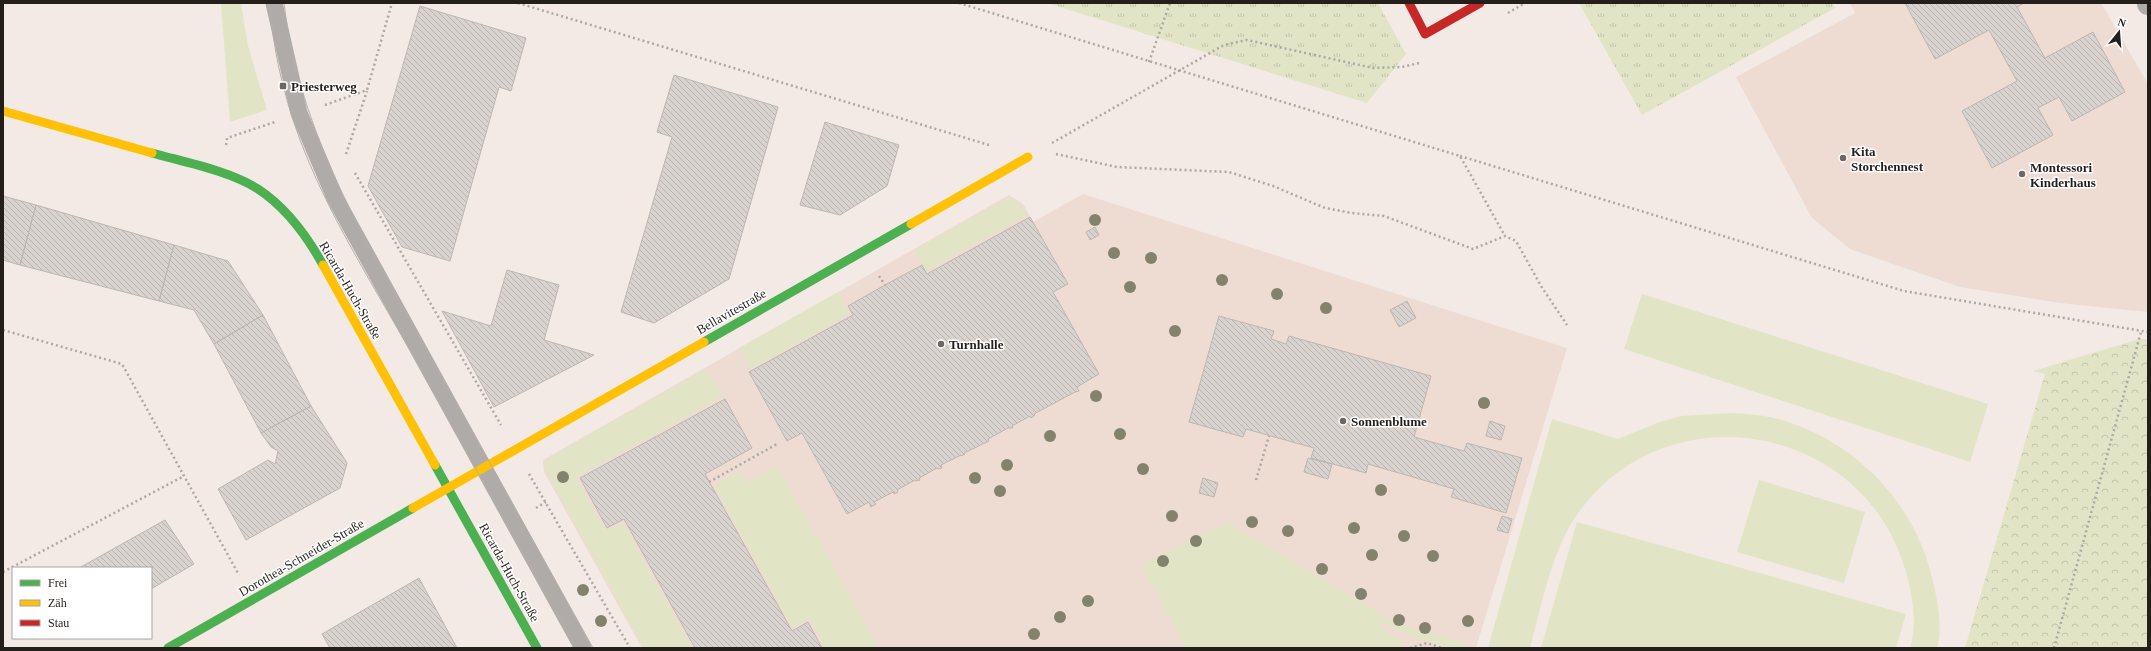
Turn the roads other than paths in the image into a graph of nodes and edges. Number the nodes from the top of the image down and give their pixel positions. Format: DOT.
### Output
graph roads {
  1 [pos="274,3"];
  2 [pos="1408,3"];
  3 [pos="1480,3"];
  4 [pos="3,111"];
  5 [pos="1028,157"];
  6 [pos="484,468"];
  7 [pos="448,488"];
  8 [pos="168,648"];
  9 [pos="537,648"];
  10 [pos="583,648"];
  1 -- 6 [label="lane"];
  2 -- 3 [label="street"];
  4 -- 7 [label="street, Ricarda-Huch-Straße"];
  5 -- 6 [label="street, Bellavitestraße"];
  6 -- 7 [label="street, Bellavitestraße"];
  6 -- 10 [label="lane"];
  7 -- 8 [label="street, Dorothea-Schneider-Straße"];
  7 -- 9 [label="street, Ricarda-Huch-Straße"];
}
